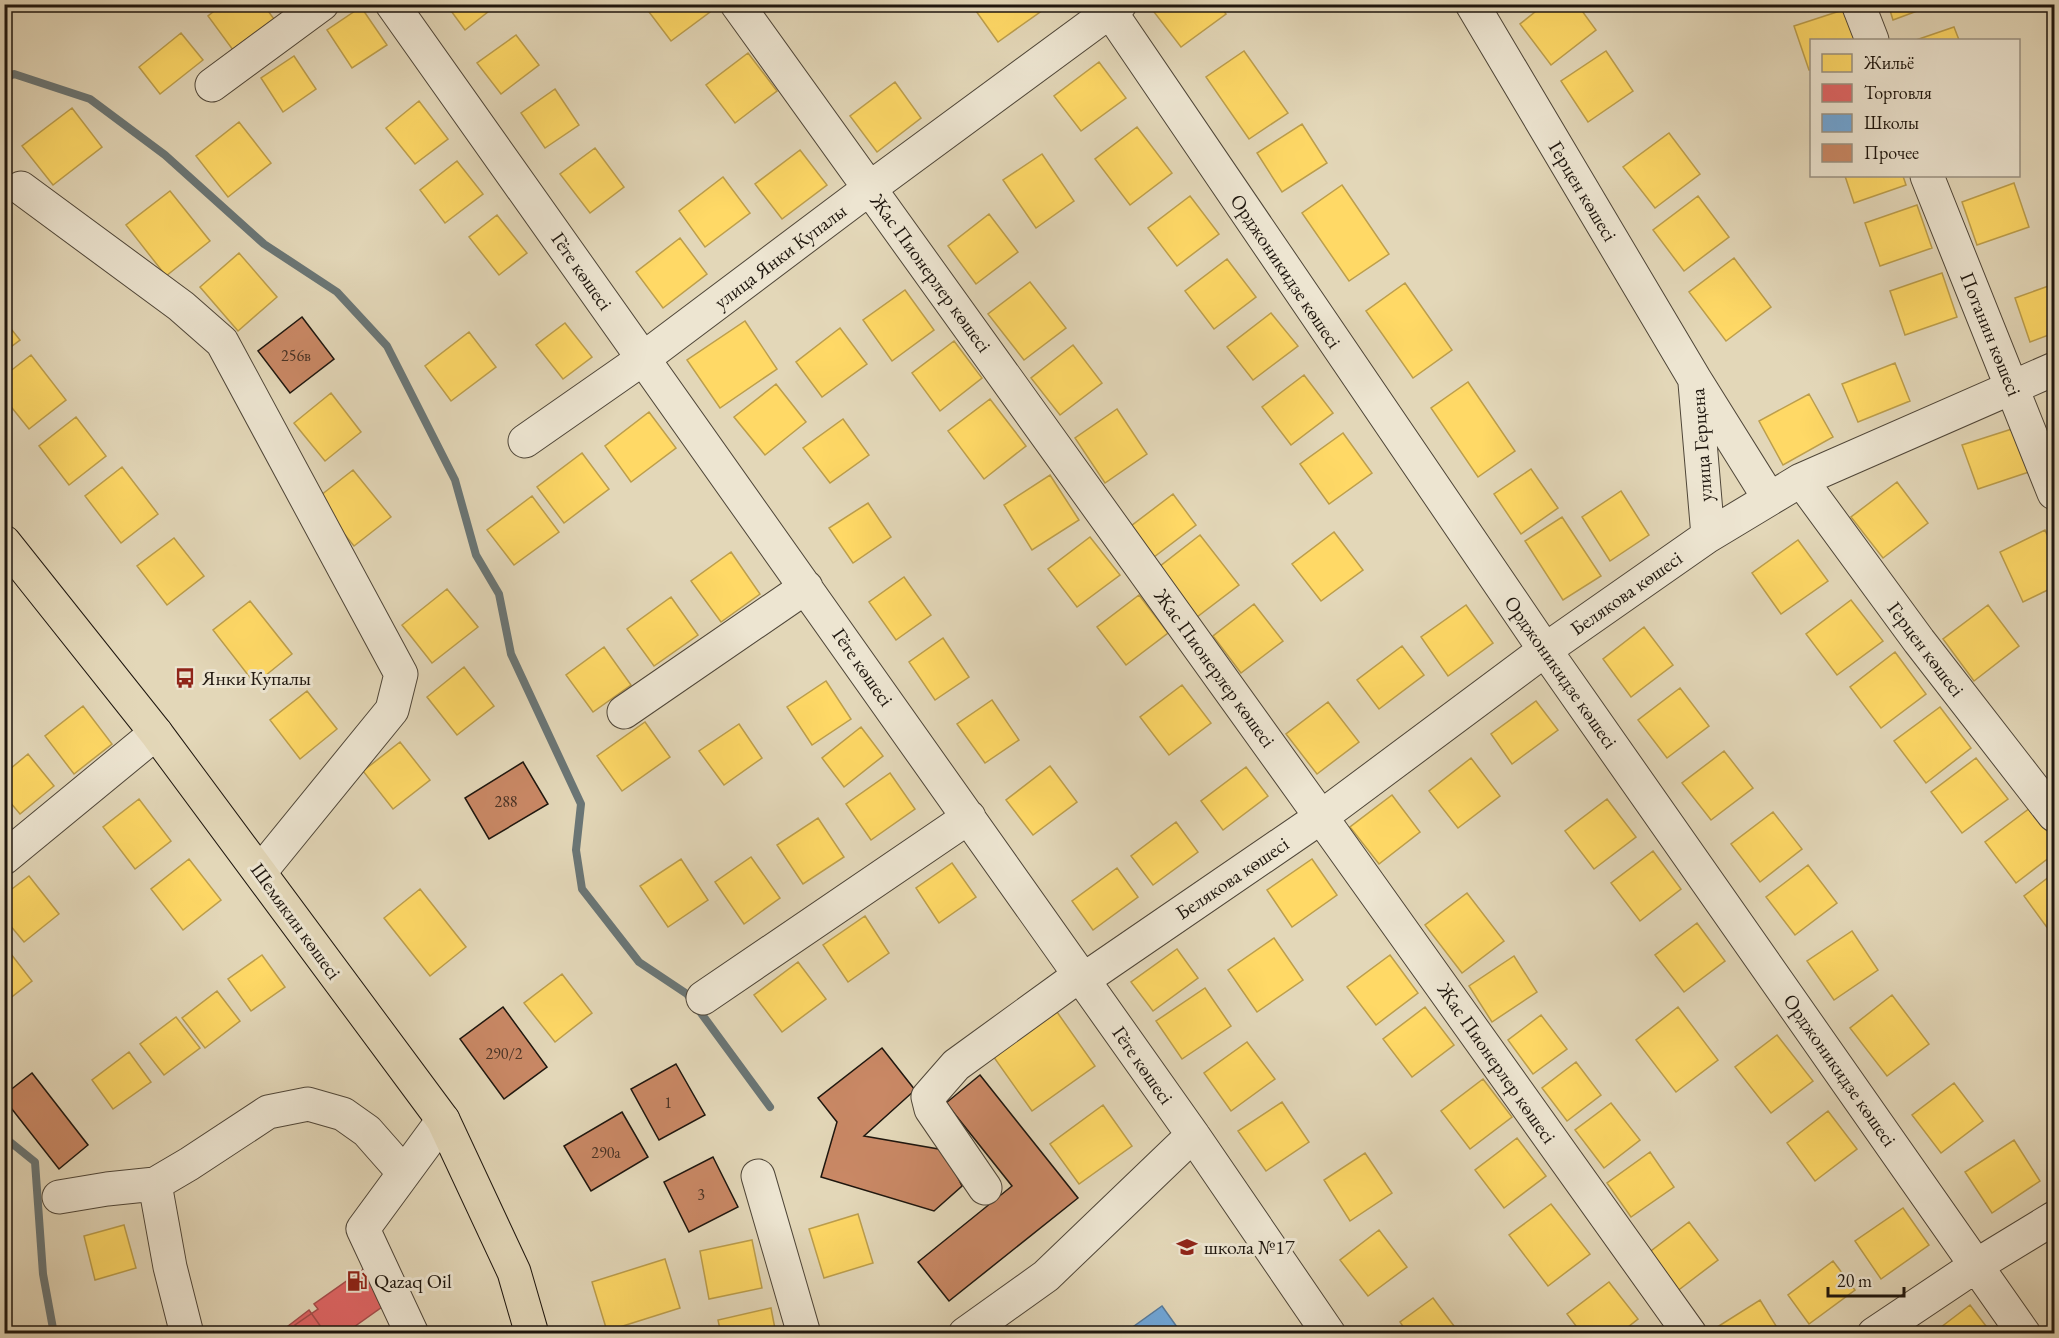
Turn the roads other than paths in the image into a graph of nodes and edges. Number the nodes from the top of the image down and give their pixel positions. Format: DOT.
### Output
graph roads {
  1 [pos="322,4"];
  2 [pos="392,4"];
  3 [pos="737,4"];
  4 [pos="1472,4"];
  5 [pos="1858,4"];
  6 [pos="1112,7"];
  7 [pos="1872,39"];
  8 [pos="212,85"];
  9 [pos="1927,177"];
  10 [pos="21,188"];
  11 [pos="870,188"];
  12 [pos="644,358"];
  13 [pos="2055,369"];
  14 [pos="1694,378"];
  15 [pos="2012,386"];
  16 [pos="525,441"];
  17 [pos="1801,480"];
  18 [pos="2055,493"];
  19 [pos="1769,498"];
  20 [pos="1707,536"];
  21 [pos="8,552"];
  22 [pos="806,587"];
  23 [pos="1545,650"];
  24 [pos="624,712"];
  25 [pos="156,733"];
  26 [pos="2055,815"];
  27 [pos="969,817"];
  28 [pos="1321,817"];
  29 [pos="4,858"];
  30 [pos="260,872"];
  31 [pos="1082,977"];
  32 [pos="703,998"];
  33 [pos="443,1120"];
  34 [pos="1193,1135"];
  35 [pos="404,1173"];
  36 [pos="758,1176"];
  37 [pos="156,1184"];
  38 [pos="985,1188"];
  39 [pos="59,1197"];
  40 [pos="2055,1218"];
  41 [pos="1977,1265"];
  42 [pos="186,1334"];
  43 [pos="411,1334"];
  44 [pos="532,1334"];
  45 [pos="804,1334"];
  46 [pos="965,1334"];
  47 [pos="1329,1334"];
  48 [pos="1690,1334"];
  49 [pos="1874,1334"];
  50 [pos="2024,1334"];
  1 -- 8 [label="street"];
  2 -- 12 [label="street, Гёте көшесі"];
  3 -- 11 [label="street, Жас Пионерлер көшесі"];
  4 -- 14 [label="street, Герцен көшесі"];
  5 -- 7 [label="street"];
  6 -- 11 [label="street, улица Янки Купалы"];
  6 -- 23 [label="street, Орджоникидзе көшесі"];
  9 -- 15 [label="street, Потанин көшесі"];
  10 -- 30 [label="street"];
  11 -- 12 [label="street, улица Янки Купалы"];
  11 -- 28 [label="street, Жас Пионерлер көшесі"];
  12 -- 16 [label="street, улица Янки Купалы"];
  12 -- 22 [label="street, Гёте көшесі"];
  13 -- 15 [label="street, Белякова көшесі"];
  14 -- 19 [label="street, улица Герцена"];
  14 -- 20 [label="street, улица Герцена"];
  15 -- 17 [label="street, Белякова көшесі"];
  15 -- 18 [label="street, Потанин көшесі"];
  17 -- 19 [label="street, Белякова көшесі"];
  17 -- 26 [label="street, Герцен көшесі"];
  19 -- 20 [label="street, Белякова көшесі"];
  20 -- 23 [label="street, Белякова көшесі"];
  21 -- 25 [label="main road, Шемякин көшесі"];
  22 -- 24 [label="street"];
  22 -- 27 [label="street, Гёте көшесі"];
  23 -- 28 [label="street, Белякова көшесі"];
  23 -- 41 [label="street, Орджоникидзе көшесі"];
  25 -- 29 [label="street"];
  25 -- 30 [label="main road, Шемякин көшесі"];
  27 -- 31 [label="street, Гёте көшесі"];
  27 -- 32 [label="street"];
  28 -- 31 [label="street, Белякова көшесі"];
  28 -- 48 [label="street, Жас Пионерлер көшесі"];
  30 -- 33 [label="main road, Шемякин көшесі"];
  31 -- 34 [label="street, Гёте көшесі"];
  31 -- 38 [label="street, Белякова көшесі"];
  33 -- 35 [label="street"];
  33 -- 44 [label="main road, Шемякин көшесі"];
  34 -- 46 [label="street"];
  34 -- 47 [label="street, Гёте көшесі"];
  35 -- 37 [label="street"];
  35 -- 43 [label="street"];
  36 -- 45 [label="street"];
  37 -- 39 [label="street"];
  37 -- 42 [label="street"];
  40 -- 41 [label="street"];
  41 -- 49 [label="street"];
  41 -- 50 [label="street, Орджоникидзе көшесі"];
}
